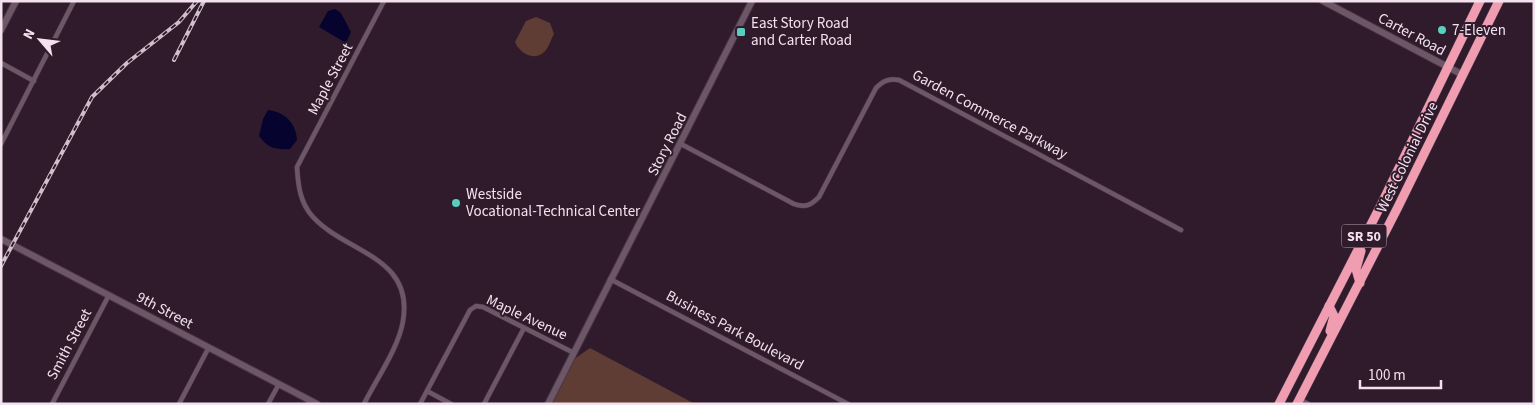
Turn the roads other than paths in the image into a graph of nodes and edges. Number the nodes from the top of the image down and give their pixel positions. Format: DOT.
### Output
graph roads {
  1 [pos="16,1"];
  2 [pos="74,1"];
  3 [pos="384,1"];
  4 [pos="752,1"];
  5 [pos="1322,1"];
  6 [pos="1480,1"];
  7 [pos="1499,1"];
  8 [pos="1,30"];
  9 [pos="1,63"];
  10 [pos="1448,68"];
  11 [pos="1463,75"];
  12 [pos="34,81"];
  13 [pos="1,144"];
  14 [pos="681,144"];
  15 [pos="1369,227"];
  16 [pos="1181,230"];
  17 [pos="1,238"];
  18 [pos="610,279"];
  19 [pos="1360,282"];
  20 [pos="109,295"];
  21 [pos="1329,306"];
  22 [pos="524,328"];
  23 [pos="209,347"];
  24 [pos="1325,348"];
  25 [pos="574,353"];
  26 [pos="279,384"];
  27 [pos="427,391"];
  28 [pos="1298,401"];
  29 [pos="52,404"];
  30 [pos="179,404"];
  31 [pos="268,404"];
  32 [pos="317,404"];
  33 [pos="364,404"];
  34 [pos="420,404"];
  35 [pos="451,404"];
  36 [pos="484,404"];
  37 [pos="548,404"];
  38 [pos="848,404"];
  39 [pos="1279,404"];
  40 [pos="1308,404"];
  1 -- 8 [label="street"];
  2 -- 12 [label="street"];
  3 -- 33 [label="street, Maple Street"];
  4 -- 14 [label="street, Story Road"];
  5 -- 10 [label="street, Carter Road"];
  6 -- 10 [label="highway, West Colonial Drive / SR 50"];
  7 -- 11 [label="highway, West Colonial Drive / SR 50"];
  9 -- 12 [label="street"];
  10 -- 11 [label="street, Carter Road"];
  10 -- 15 [label="highway, West Colonial Drive / SR 50"];
  11 -- 19 [label="highway, West Colonial Drive / SR 50"];
  12 -- 13 [label="street"];
  14 -- 16 [label="street, Garden Commerce Parkway"];
  14 -- 18 [label="street, Story Road"];
  15 -- 19 [label="highway"];
  15 -- 21 [label="highway, West Colonial Drive / SR 50"];
  17 -- 20 [label="street, 9th Street"];
  18 -- 25 [label="street, Story Road"];
  18 -- 38 [label="street, Business Park Boulevard"];
  19 -- 24 [label="highway, West Colonial Drive / SR 50"];
  20 -- 23 [label="street, 9th Street"];
  20 -- 29 [label="street, Smith Street"];
  21 -- 24 [label="highway"];
  21 -- 39 [label="highway, West Colonial Drive / SR 50"];
  22 -- 25 [label="street, Maple Avenue"];
  22 -- 27 [label="street, Maple Avenue"];
  22 -- 36 [label="street"];
  23 -- 26 [label="street, 9th Street"];
  23 -- 30 [label="street"];
  24 -- 28 [label="highway, West Colonial Drive / SR 50"];
  25 -- 37 [label="street, Story Road"];
  26 -- 31 [label="street"];
  26 -- 32 [label="street, 9th Street"];
  27 -- 34 [label="street"];
  27 -- 35 [label="street"];
  28 -- 40 [label="street"];
}
